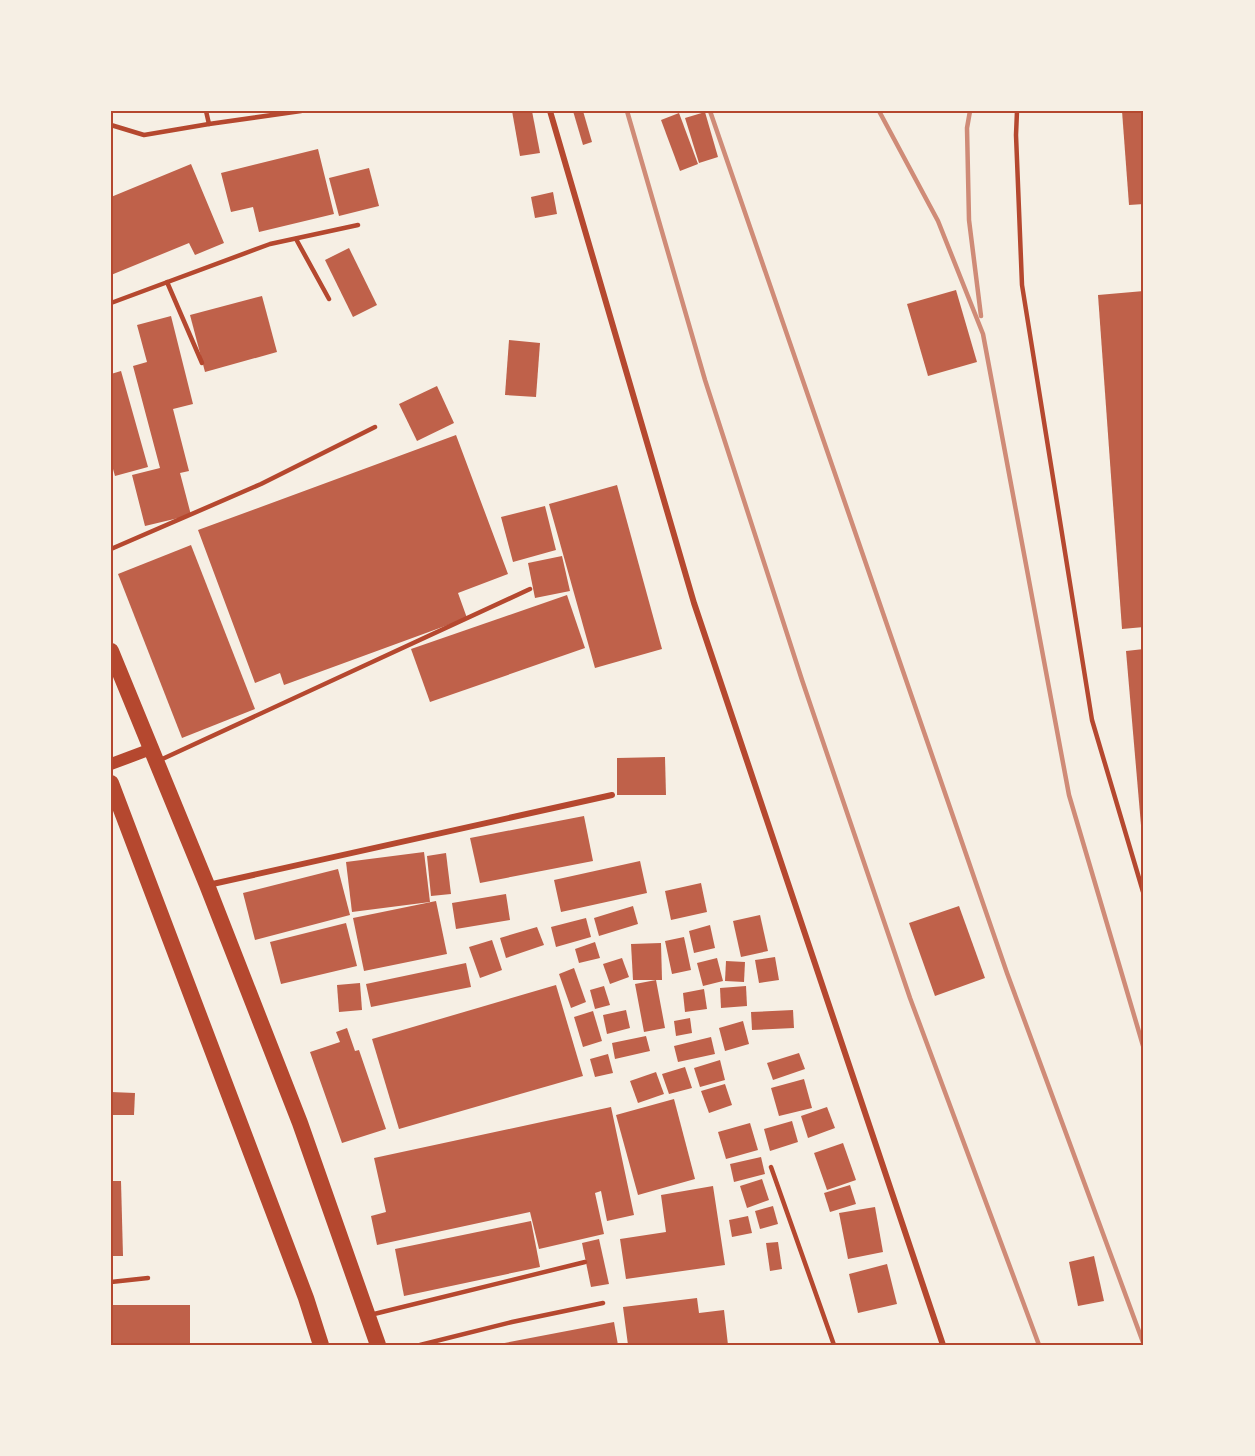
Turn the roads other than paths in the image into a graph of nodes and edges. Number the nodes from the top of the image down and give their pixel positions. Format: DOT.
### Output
graph roads {
  1 [pos="206,111"];
  2 [pos="302,111"];
  3 [pos="550,111"];
  4 [pos="1017,111"];
  5 [pos="209,124"];
  6 [pos="111,125"];
  7 [pos="358,225"];
  8 [pos="296,239"];
  9 [pos="167,282"];
  10 [pos="329,299"];
  11 [pos="111,303"];
  12 [pos="202,363"];
  13 [pos="375,428"];
  14 [pos="111,549"];
  15 [pos="530,589"];
  16 [pos="111,651"];
  17 [pos="153,756"];
  18 [pos="111,764"];
  19 [pos="111,783"];
  20 [pos="612,795"];
  21 [pos="207,885"];
  22 [pos="1144,894"];
  23 [pos="771,1167"];
  24 [pos="585,1262"];
  25 [pos="148,1278"];
  26 [pos="111,1282"];
  27 [pos="603,1303"];
  28 [pos="368,1315"];
  29 [pos="321,1345"];
  30 [pos="378,1345"];
  31 [pos="420,1345"];
  32 [pos="834,1345"];
  33 [pos="943,1345"];
  1 -- 5 [label="lane"];
  2 -- 5 [label="lane"];
  3 -- 33 [label="street"];
  4 -- 22 [label="lane"];
  5 -- 6 [label="lane"];
  7 -- 8 [label="lane"];
  8 -- 9 [label="lane"];
  8 -- 10 [label="lane"];
  9 -- 11 [label="lane"];
  9 -- 12 [label="lane"];
  13 -- 14 [label="lane"];
  15 -- 17 [label="lane"];
  16 -- 17 [label="highway"];
  17 -- 18 [label="main road"];
  17 -- 21 [label="highway"];
  19 -- 29 [label="highway"];
  20 -- 21 [label="street"];
  21 -- 28 [label="highway"];
  23 -- 32 [label="lane"];
  24 -- 28 [label="lane"];
  25 -- 26 [label="lane"];
  27 -- 31 [label="lane"];
  28 -- 30 [label="highway"];
}
